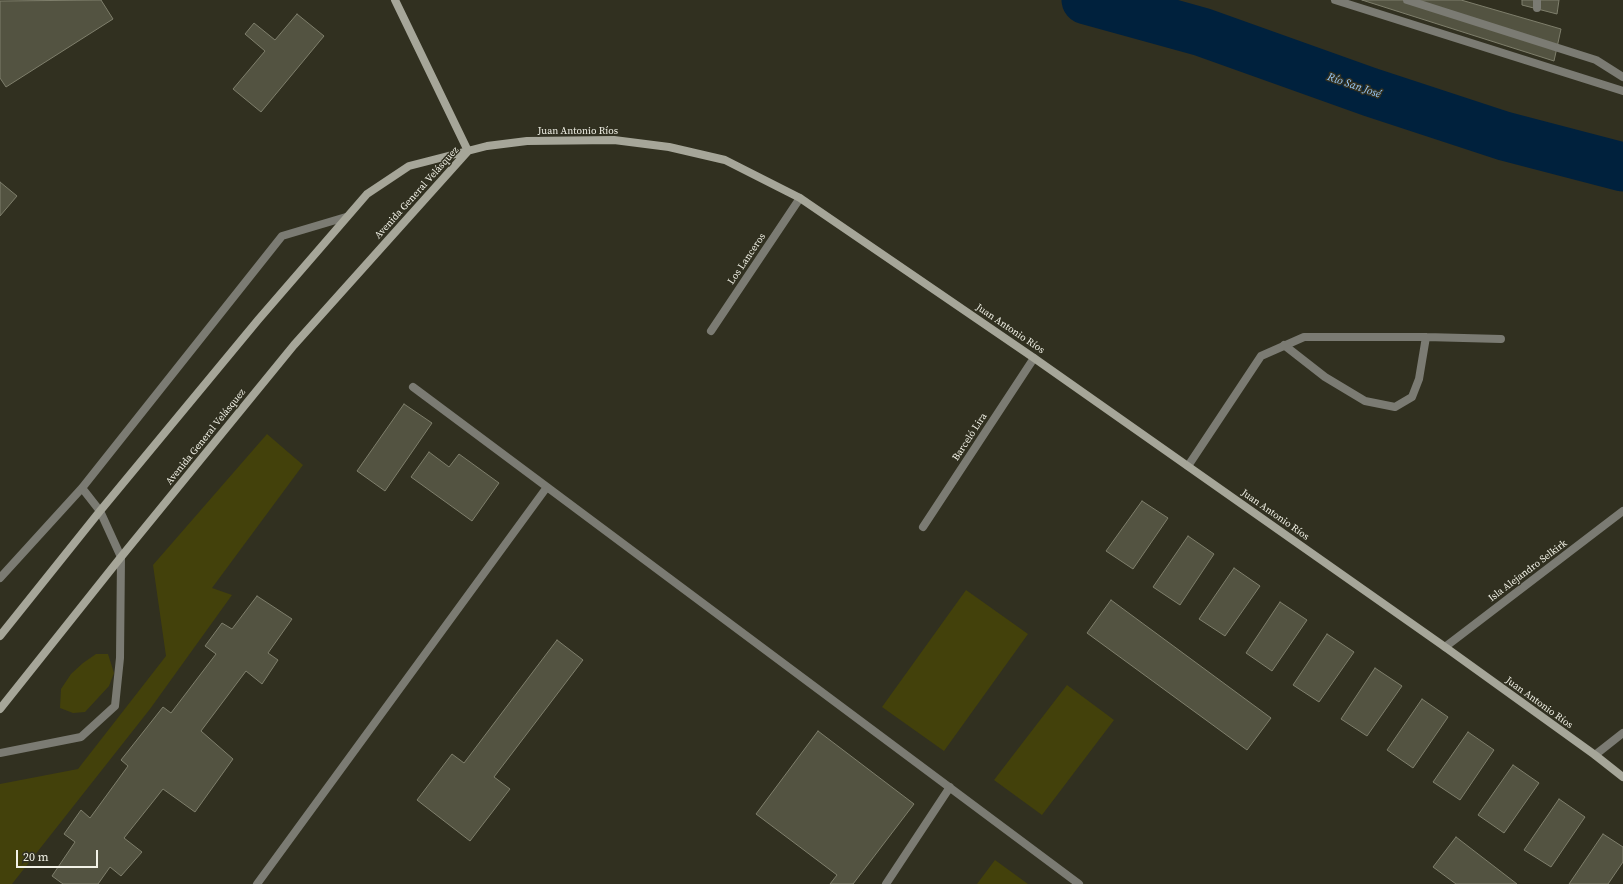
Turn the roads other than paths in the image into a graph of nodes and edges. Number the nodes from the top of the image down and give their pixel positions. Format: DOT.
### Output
graph roads {
  1 [pos="395,0"];
  2 [pos="1335,0"];
  3 [pos="1407,0"];
  4 [pos="1437,0"];
  5 [pos="1434,8"];
  6 [pos="1623,77"];
  7 [pos="1623,91"];
  8 [pos="468,151"];
  9 [pos="800,198"];
  10 [pos="346,217"];
  11 [pos="711,331"];
  12 [pos="1426,337"];
  13 [pos="1501,340"];
  14 [pos="1284,345"];
  15 [pos="1034,358"];
  16 [pos="413,387"];
  17 [pos="1188,466"];
  18 [pos="547,487"];
  19 [pos="82,488"];
  20 [pos="1623,510"];
  21 [pos="100,511"];
  22 [pos="923,527"];
  23 [pos="121,556"];
  24 [pos="0,578"];
  25 [pos="0,636"];
  26 [pos="1445,647"];
  27 [pos="0,709"];
  28 [pos="1623,733"];
  29 [pos="0,753"];
  30 [pos="1595,755"];
  31 [pos="1623,778"];
  32 [pos="950,787"];
  33 [pos="257,884"];
  34 [pos="886,884"];
  35 [pos="1079,884"];
  1 -- 8 [label="main road"];
  2 -- 7 [label="street"];
  3 -- 5 [label="street"];
  4 -- 5 [label="street"];
  5 -- 6 [label="street"];
  8 -- 9 [label="main road, Juan Antonio Ríos"];
  8 -- 10 [label="main road, Avenida General Velásquez"];
  8 -- 23 [label="main road, Avenida General Velásquez"];
  9 -- 11 [label="street, Los Lanceros"];
  9 -- 15 [label="main road, Juan Antonio Ríos"];
  10 -- 19 [label="street"];
  10 -- 21 [label="main road, Avenida General Velásquez"];
  12 -- 13 [label="street"];
  12 -- 14 [label="street"];
  12 -- 14 [label="street"];
  14 -- 17 [label="street"];
  15 -- 17 [label="main road, Juan Antonio Ríos"];
  15 -- 22 [label="street, Barceló Lira"];
  16 -- 18 [label="street"];
  17 -- 26 [label="main road, Juan Antonio Ríos"];
  18 -- 32 [label="street"];
  18 -- 33 [label="street"];
  19 -- 21 [label="street"];
  19 -- 24 [label="street"];
  20 -- 26 [label="street, Isla Alejandro Selkirk"];
  21 -- 23 [label="street"];
  21 -- 25 [label="main road, Avenida General Velásquez"];
  23 -- 27 [label="main road, Avenida General Velásquez"];
  23 -- 29 [label="street"];
  26 -- 30 [label="main road, Juan Antonio Ríos"];
  28 -- 30 [label="street"];
  30 -- 31 [label="main road, Juan Antonio Ríos"];
  32 -- 34 [label="street"];
  32 -- 35 [label="street"];
}
